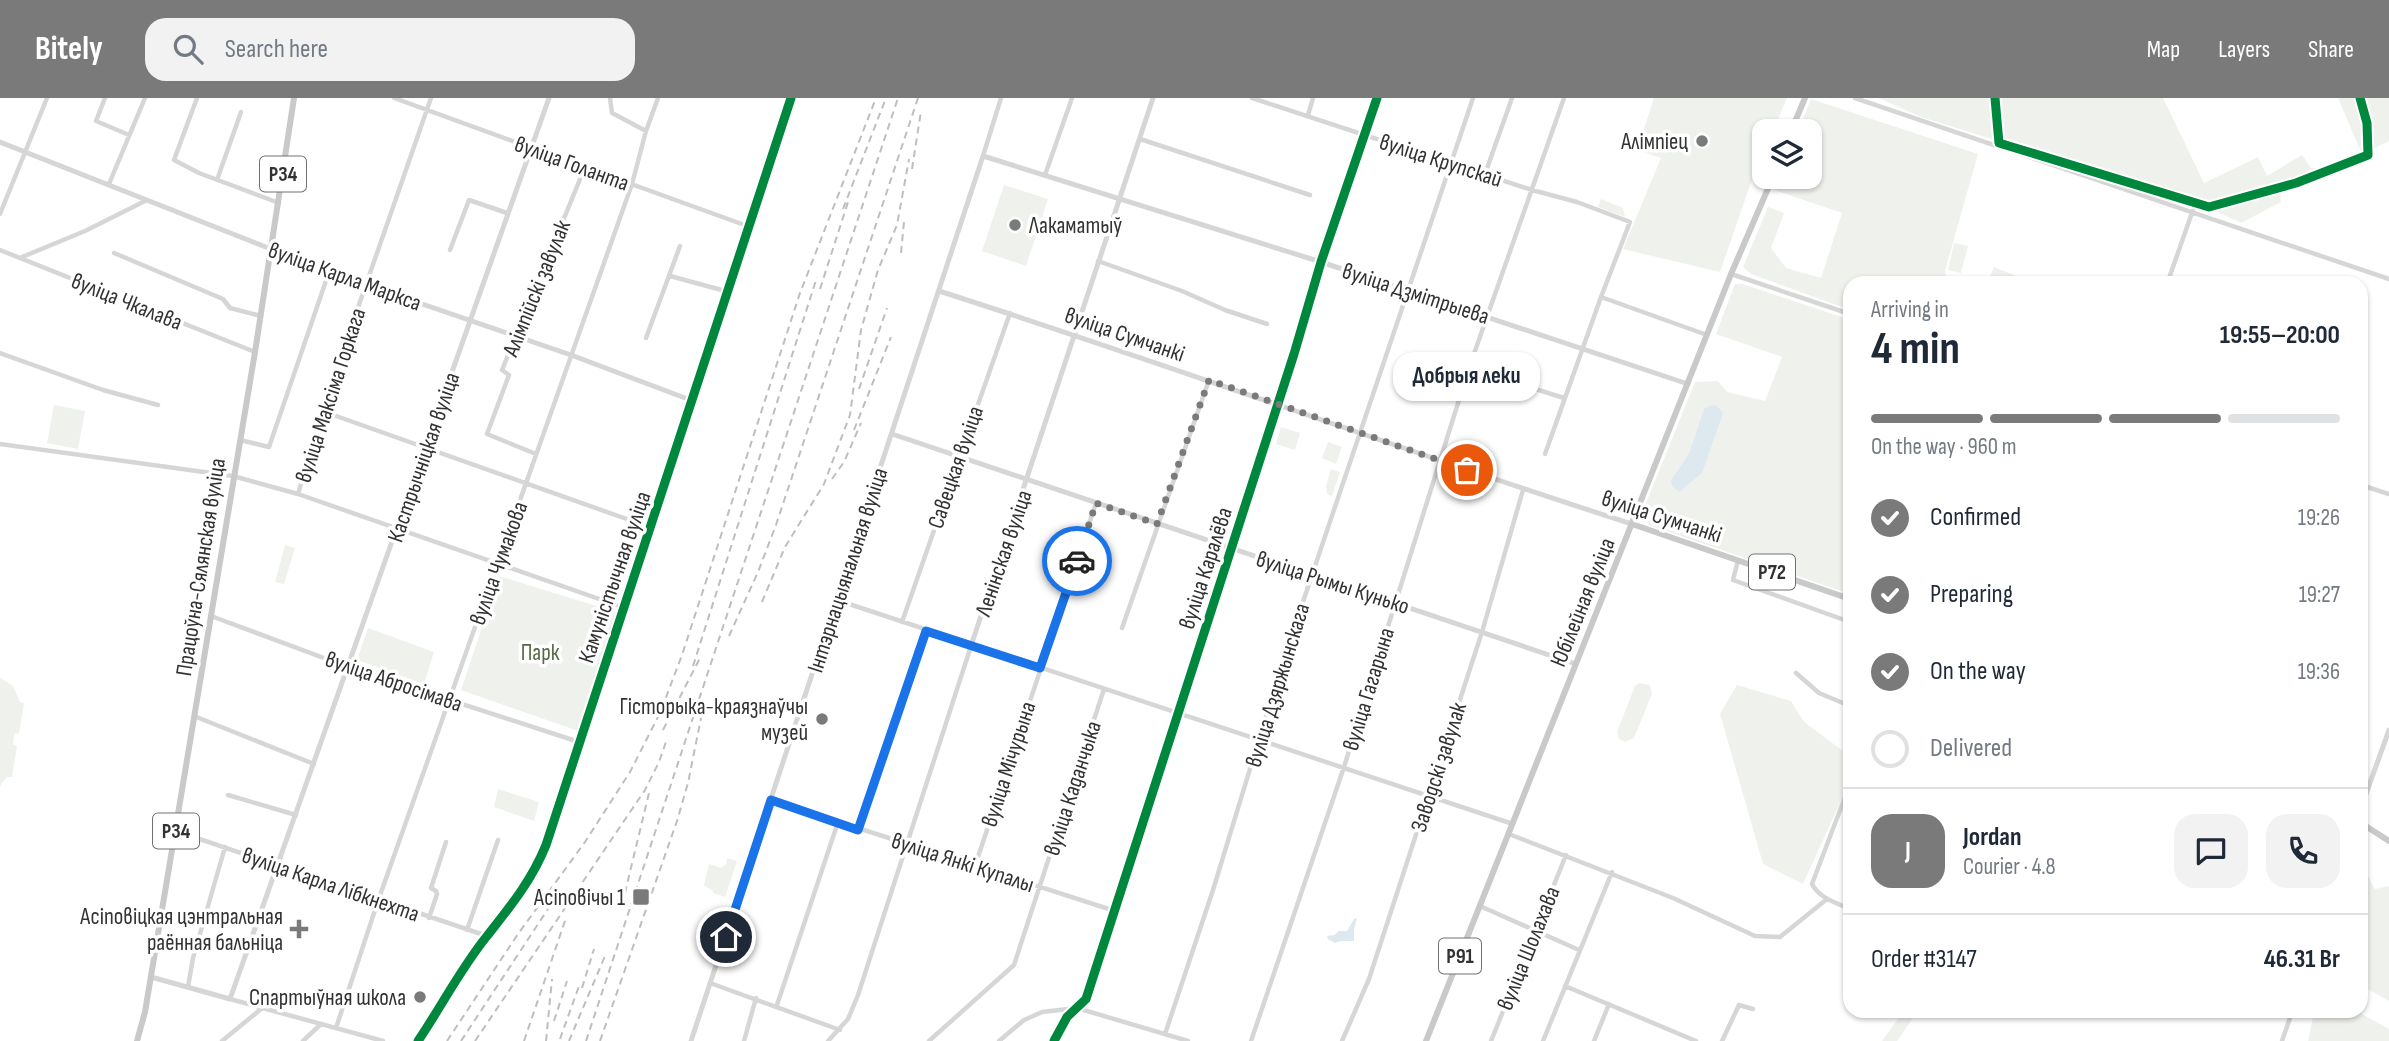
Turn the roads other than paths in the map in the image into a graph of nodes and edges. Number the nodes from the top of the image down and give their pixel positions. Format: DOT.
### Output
graph roads {
  1 [pos="47,98"];
  2 [pos="105,98"];
  3 [pos="145,98"];
  4 [pos="197,98"];
  5 [pos="294,98"];
  6 [pos="394,98"];
  7 [pos="431,98"];
  8 [pos="549,98"];
  9 [pos="610,98"];
  10 [pos="658,98"];
  11 [pos="791,98"];
  12 [pos="1001,98"];
  13 [pos="1072,98"];
  14 [pos="1153,98"];
  15 [pos="1252,98"];
  16 [pos="1313,98"];
  17 [pos="1377,98"];
  18 [pos="1473,98"];
  19 [pos="1513,98"];
  20 [pos="1564,98"];
  21 [pos="1805,98"];
  22 [pos="1855,98"];
  23 [pos="427,109"];
  24 [pos="241,112"];
  25 [pos="1308,115"];
  26 [pos="1796,119"];
  27 [pos="646,131"];
  28 [pos="130,135"];
  29 [pos="1365,136"];
  30 [pos="1140,139"];
  31 [pos="0,142"];
  32 [pos="530,148"];
  33 [pos="27,152"];
  34 [pos="983,156"];
  35 [pos="1451,163"];
  36 [pos="585,167"];
  37 [pos="1485,174"];
  38 [pos="1045,175"];
  39 [pos="217,180"];
  40 [pos="109,184"];
  41 [pos="632,184"];
  42 [pos="1768,189"];
  43 [pos="1532,190"];
  44 [pos="472,193"];
  45 [pos="1310,195"];
  46 [pos="1119,197"];
  47 [pos="147,200"];
  48 [pos="469,200"];
  49 [pos="279,203"];
  50 [pos="2193,211"];
  51 [pos="507,213"];
  52 [pos="0,214"];
  53 [pos="750,227"];
  54 [pos="680,246"];
  55 [pos="0,250"];
  56 [pos="270,250"];
  57 [pos="450,250"];
  58 [pos="114,253"];
  59 [pos="21,257"];
  60 [pos="1098,261"];
  61 [pos="1321,262"];
  62 [pos="329,272"];
  63 [pos="1731,274"];
  64 [pos="670,276"];
  65 [pos="2170,276"];
  66 [pos="2389,279"];
  67 [pos="366,284"];
  68 [pos="1408,290"];
  69 [pos="939,291"];
  70 [pos="729,292"];
  71 [pos="1601,297"];
  72 [pos="1843,312"];
  73 [pos="1010,313"];
  74 [pos="261,316"];
  75 [pos="1488,316"];
  76 [pos="470,320"];
  77 [pos="1267,324"];
  78 [pos="1074,335"];
  79 [pos="1707,335"];
  80 [pos="517,338"];
  81 [pos="646,338"];
  82 [pos="1582,347"];
  83 [pos="255,352"];
  84 [pos="0,353"];
  85 [pos="571,355"];
  86 [pos="1469,368"];
  87 [pos="1209,380"];
  88 [pos="1688,384"];
  89 [pos="1564,398"];
  90 [pos="693,401"];
  91 [pos="1278,404"];
  92 [pos="158,405"];
  93 [pos="322,411"];
  94 [pos="1359,432"];
  95 [pos="892,434"];
  96 [pos="239,440"];
  97 [pos="0,444"];
  98 [pos="426,446"];
  99 [pos="536,454"];
  100 [pos="1545,454"];
  101 [pos="959,456"];
  102 [pos="1442,460"];
  103 [pos="233,477"];
  104 [pos="1028,480"];
  105 [pos="527,482"];
  106 [pos="2368,487"];
  107 [pos="1523,489"];
  108 [pos="298,494"];
  109 [pos="2389,494"];
  110 [pos="1096,503"];
  111 [pos="1157,524"];
  112 [pos="1632,524"];
  113 [pos="652,528"];
  114 [pos="398,529"];
  115 [pos="1231,549"];
  116 [pos="1738,560"];
  117 [pos="499,563"];
  118 [pos="1311,576"];
  119 [pos="1843,597"];
  120 [pos="837,600"];
  121 [pos="1394,602"];
  122 [pos="625,608"];
  123 [pos="210,616"];
  124 [pos="1843,619"];
  125 [pos="902,622"];
  126 [pos="1122,628"];
  127 [pos="926,631"];
  128 [pos="1482,632"];
  129 [pos="971,646"];
  130 [pos="1576,664"];
  131 [pos="348,667"];
  132 [pos="1040,668"];
  133 [pos="1796,673"];
  134 [pos="1104,689"];
  135 [pos="450,701"];
  136 [pos="1843,703"];
  137 [pos="1179,712"];
  138 [pos="194,715"];
  139 [pos="2389,730"];
  140 [pos="1260,739"];
  141 [pos="579,742"];
  142 [pos="314,764"];
  143 [pos="1344,767"];
  144 [pos="2368,788"];
  145 [pos="1429,794"];
  146 [pos="228,795"];
  147 [pos="771,800"];
  148 [pos="1843,802"];
  149 [pos="296,815"];
  150 [pos="838,821"];
  151 [pos="1513,824"];
  152 [pos="2368,828"];
  153 [pos="858,830"];
  154 [pos="176,831"];
  155 [pos="1509,834"];
  156 [pos="498,840"];
  157 [pos="2389,841"];
  158 [pos="446,842"];
  159 [pos="906,844"];
  160 [pos="225,847"];
  161 [pos="1566,855"];
  162 [pos="279,865"];
  163 [pos="975,866"];
  164 [pos="1612,873"];
  165 [pos="1040,887"];
  166 [pos="1827,899"];
  167 [pos="378,901"];
  168 [pos="1480,906"];
  169 [pos="1843,906"];
  170 [pos="1115,911"];
  171 [pos="429,918"];
  172 [pos="467,930"];
  173 [pos="1534,930"];
  174 [pos="487,936"];
  175 [pos="1579,950"];
  176 [pos="151,976"];
  177 [pos="710,983"];
  178 [pos="188,986"];
  179 [pos="1565,986"];
  180 [pos="756,998"];
  181 [pos="230,999"];
  182 [pos="1609,1004"];
  183 [pos="777,1005"];
  184 [pos="262,1008"];
  185 [pos="1077,1008"];
  186 [pos="1753,1009"];
  187 [pos="2290,1018"];
  188 [pos="322,1023"];
  189 [pos="336,1028"];
  190 [pos="840,1030"];
  191 [pos="1165,1034"];
  192 [pos="137,1041"];
  193 [pos="222,1041"];
  194 [pos="303,1041"];
  195 [pos="383,1041"];
  196 [pos="418,1041"];
  197 [pos="691,1041"];
  198 [pos="744,1041"];
  199 [pos="828,1041"];
  200 [pos="929,1041"];
  201 [pos="999,1041"];
  202 [pos="1054,1041"];
  203 [pos="1188,1041"];
  204 [pos="1251,1041"];
  205 [pos="1342,1041"];
  206 [pos="1426,1041"];
  207 [pos="1490,1041"];
  208 [pos="1543,1041"];
  209 [pos="1594,1041"];
  210 [pos="1696,1041"];
  211 [pos="1722,1041"];
  212 [pos="2282,1041"];
  1 -- 33 [label="street"];
  2 -- 28 [label="street"];
  3 -- 28 [label="street"];
  4 -- 39 [label="street"];
  5 -- 49 [label="main road, Працоўна-Сялянская вуліца / Р34"];
  6 -- 23 [label="street, вуліца Голанта"];
  7 -- 23 [label="street, вуліца Максіма Горкага"];
  8 -- 32 [label="street, Кастрычніцкая вуліца"];
  9 -- 27 [label="street"];
  10 -- 27 [label="street, вуліца Чумакова"];
  11 -- 53 [label="street, Камуністычная вуліца"];
  12 -- 34 [label="street, Інтэрнацыянальная вуліца"];
  13 -- 38 [label="street"];
  14 -- 30 [label="street, Ленінская вуліца"];
  15 -- 25 [label="street, вуліца Крупскай"];
  16 -- 25 [label="street"];
  17 -- 29 [label="street, вуліца Каралёва"];
  18 -- 35 [label="street, вуліца Дзяржынскага"];
  19 -- 37 [label="street"];
  20 -- 43 [label="street, вуліца Гагарына"];
  21 -- 26 [label="main road"];
  22 -- 50 [label="street"];
  23 -- 32 [label="street, вуліца Голанта"];
  23 -- 67 [label="street, вуліца Максіма Горкага"];
  24 -- 39 [label="street"];
  25 -- 29 [label="street, вуліца Крупскай"];
  27 -- 41 [label="street, вуліца Чумакова"];
  28 -- 40 [label="street"];
  29 -- 35 [label="street, вуліца Крупскай"];
  29 -- 61 [label="street, вуліца Каралёва"];
  30 -- 45 [label="street"];
  30 -- 46 [label="street, Ленінская вуліца"];
  31 -- 33 [label="street, вуліца Карла Маркса"];
  32 -- 36 [label="street, вуліца Голанта"];
  32 -- 51 [label="street, Кастрычніцкая вуліца"];
  33 -- 40 [label="street, вуліца Карла Маркса"];
  33 -- 52 [label="street"];
  34 -- 38 [label="street, вуліца Дзмітрыева"];
  34 -- 69 [label="street, Інтэрнацыянальная вуліца"];
  35 -- 37 [label="street, вуліца Крупскай"];
  35 -- 68 [label="street, вуліца Дзяржынскага"];
  36 -- 41 [label="street, вуліца Голанта"];
  36 -- 80 [label="street, Алімпійскі завулак"];
  37 -- 43 [label="street, вуліца Крупскай"];
  38 -- 46 [label="street, вуліца Дзмітрыева"];
  39 -- 49 [label="street"];
  40 -- 47 [label="street, вуліца Карла Маркса"];
  41 -- 53 [label="street, вуліца Голанта"];
  41 -- 85 [label="street, вуліца Чумакова"];
  42 -- 63 [label="main road, Юбілейная вуліца / Р91"];
  43 -- 71 [label="street, вуліца Крупскай"];
  43 -- 75 [label="street, вуліца Гагарына"];
  44 -- 48 [label="street"];
  46 -- 60 [label="street, Ленінская вуліца"];
  46 -- 61 [label="street, вуліца Дзмітрыева"];
  47 -- 56 [label="street, вуліца Карла Маркса"];
  47 -- 59 [label="street"];
  48 -- 51 [label="street"];
  48 -- 57 [label="street"];
  49 -- 56 [label="main road, Працоўна-Сялянская вуліца / Р34"];
  50 -- 65 [label="street"];
  50 -- 66 [label="street"];
  51 -- 76 [label="street, Кастрычніцкая вуліца"];
  53 -- 70 [label="street, Камуністычная вуліца"];
  54 -- 64 [label="street"];
  55 -- 59 [label="street, вуліца Чкалава"];
  56 -- 62 [label="street, вуліца Карла Маркса"];
  56 -- 74 [label="main road, Працоўна-Сялянская вуліца / Р34"];
  58 -- 74 [label="street"];
  59 -- 83 [label="street, вуліца Чкалава"];
  60 -- 77 [label="street"];
  60 -- 78 [label="street, Ленінская вуліца"];
  61 -- 68 [label="street, вуліца Дзмітрыева"];
  61 -- 91 [label="street, вуліца Каралёва"];
  62 -- 67 [label="street, вуліца Карла Маркса"];
  62 -- 96 [label="street"];
  63 -- 72 [label="street"];
  63 -- 79 [label="main road, Юбілейная вуліца / Р91"];
  64 -- 70 [label="street"];
  64 -- 81 [label="street"];
  67 -- 76 [label="street, вуліца Карла Маркса"];
  67 -- 93 [label="street, вуліца Максіма Горкага"];
  68 -- 75 [label="street, вуліца Дзмітрыева"];
  68 -- 94 [label="street, вуліца Дзяржынскага"];
  69 -- 73 [label="street, вуліца Сумчанкі"];
  69 -- 95 [label="street, Інтэрнацыянальная вуліца"];
  70 -- 90 [label="street, Камуністычная вуліца"];
  71 -- 79 [label="street"];
  71 -- 82 [label="street"];
  73 -- 78 [label="street, вуліца Сумчанкі"];
  73 -- 101 [label="street, Савецкая вуліца"];
  74 -- 83 [label="main road, Працоўна-Сялянская вуліца / Р34"];
  75 -- 82 [label="street, вуліца Дзмітрыева"];
  75 -- 86 [label="street, вуліца Гагарына"];
  76 -- 80 [label="street, вуліца Карла Маркса"];
  76 -- 98 [label="street, Кастрычніцкая вуліца"];
  78 -- 87 [label="street, вуліца Сумчанкі"];
  78 -- 104 [label="street, Ленінская вуліца"];
  79 -- 88 [label="main road, Юбілейная вуліца / Р91"];
  80 -- 85 [label="street, вуліца Карла Маркса"];
  80 -- 99 [label="street, Алімпійскі завулак"];
  82 -- 88 [label="street, вуліца Дзмітрыева"];
  82 -- 89 [label="street"];
  83 -- 96 [label="main road, Працоўна-Сялянская вуліца / Р34"];
  84 -- 92 [label="street"];
  85 -- 90 [label="street, вуліца Карла Маркса"];
  85 -- 99 [label="street, вуліца Чумакова"];
  86 -- 89 [label="street"];
  86 -- 102 [label="street, вуліца Гагарына"];
  87 -- 91 [label="street, вуліца Сумчанкі"];
  87 -- 111 [label="street"];
  88 -- 112 [label="main road, Юбілейная вуліца / Р91"];
  89 -- 100 [label="street"];
  90 -- 113 [label="street, Камуністычная вуліца"];
  91 -- 94 [label="street, вуліца Сумчанкі"];
  91 -- 115 [label="street, вуліца Каралёва"];
  93 -- 98 [label="street"];
  93 -- 108 [label="street, вуліца Максіма Горкага"];
  94 -- 102 [label="street, вуліца Сумчанкі"];
  94 -- 118 [label="street, вуліца Дзяржынскага"];
  95 -- 101 [label="street, вуліца Рымы Кунько"];
  95 -- 120 [label="street, Інтэрнацыянальная вуліца"];
  96 -- 103 [label="main road, Працоўна-Сялянская вуліца / Р34"];
  97 -- 103 [label="street"];
  98 -- 105 [label="street"];
  98 -- 114 [label="street, Кастрычніцкая вуліца"];
  99 -- 105 [label="street, вуліца Чумакова"];
  101 -- 104 [label="street, вуліца Рымы Кунько"];
  101 -- 125 [label="street, Савецкая вуліца"];
  102 -- 107 [label="street, вуліца Сумчанкі"];
  102 -- 121 [label="street, вуліца Гагарына"];
  103 -- 108 [label="street"];
  103 -- 123 [label="main road, Працоўна-Сялянская вуліца / Р34"];
  104 -- 110 [label="street, вуліца Рымы Кунько"];
  104 -- 129 [label="street, Ленінская вуліца"];
  105 -- 113 [label="street"];
  105 -- 117 [label="street, вуліца Чумакова"];
  106 -- 109 [label="street"];
  107 -- 112 [label="street, вуліца Сумчанкі"];
  107 -- 128 [label="street, Заводскі завулак"];
  108 -- 114 [label="street"];
  110 -- 111 [label="street, вуліца Рымы Кунько"];
  110 -- 132 [label="street, вуліца Мічурына"];
  111 -- 115 [label="street, вуліца Рымы Кунько"];
  111 -- 126 [label="street"];
  112 -- 116 [label="main road, вуліца Сумчанкі / Р72"];
  112 -- 130 [label="main road, Юбілейная вуліца / Р91"];
  113 -- 122 [label="street, Камуністычная вуліца"];
  114 -- 117 [label="street"];
  114 -- 131 [label="street, Кастрычніцкая вуліца"];
  115 -- 118 [label="street, вуліца Рымы Кунько"];
  115 -- 137 [label="street, вуліца Каралёва"];
  116 -- 119 [label="main road, вуліца Сумчанкі / Р72"];
  116 -- 124 [label="street, вуліца Сумчанкі"];
  117 -- 122 [label="street"];
  117 -- 135 [label="street, вуліца Чумакова"];
  118 -- 121 [label="street, вуліца Рымы Кунько"];
  118 -- 140 [label="street, вуліца Дзяржынскага"];
  120 -- 125 [label="street"];
  120 -- 147 [label="street, Інтэрнацыянальная вуліца"];
  121 -- 128 [label="street, вуліца Рымы Кунько"];
  121 -- 143 [label="street, вуліца Гагарына"];
  122 -- 141 [label="street, Камуністычная вуліца"];
  123 -- 131 [label="street, вуліца Абросімава"];
  123 -- 138 [label="main road, Працоўна-Сялянская вуліца / Р34"];
  125 -- 127 [label="street"];
  127 -- 129 [label="street"];
  127 -- 153 [label="street"];
  128 -- 130 [label="street, вуліца Рымы Кунько"];
  128 -- 145 [label="street, Заводскі завулак"];
  129 -- 132 [label="street"];
  129 -- 159 [label="street, Ленінская вуліца"];
  130 -- 151 [label="main road, Юбілейная вуліца / Р91"];
  131 -- 135 [label="street, вуліца Абросімава"];
  131 -- 142 [label="street, Кастрычніцкая вуліца"];
  132 -- 134 [label="street"];
  132 -- 163 [label="street, вуліца Мічурына"];
  133 -- 136 [label="street"];
  134 -- 137 [label="street"];
  134 -- 165 [label="street, вуліца Каданчыка"];
  135 -- 141 [label="street, вуліца Абросімава"];
  135 -- 167 [label="street, вуліца Чумакова"];
  137 -- 140 [label="street"];
  137 -- 170 [label="street, вуліца Каралёва"];
  138 -- 142 [label="street"];
  138 -- 154 [label="main road, Працоўна-Сялянская вуліца / Р34"];
  139 -- 144 [label="street"];
  140 -- 143 [label="street"];
  140 -- 191 [label="street, вуліца Дзяржынскага"];
  141 -- 174 [label="street, Камуністычная вуліца"];
  142 -- 149 [label="street, Кастрычніцкая вуліца"];
  143 -- 145 [label="street"];
  143 -- 204 [label="street, вуліца Гагарына"];
  145 -- 151 [label="street"];
  145 -- 205 [label="street, Заводскі завулак"];
  146 -- 149 [label="street"];
  147 -- 150 [label="street, вуліца Янкі Купалы"];
  147 -- 177 [label="street, Інтэрнацыянальная вуліца"];
  148 -- 166 [label="street"];
  149 -- 162 [label="street, Кастрычніцкая вуліца"];
  150 -- 153 [label="street, вуліца Янкі Купалы"];
  150 -- 183 [label="street"];
  151 -- 155 [label="main road, Юбілейная вуліца / Р91"];
  152 -- 157 [label="main road"];
  153 -- 159 [label="street, вуліца Янкі Купалы"];
  154 -- 160 [label="street, вуліца Карла Лібкнехта"];
  154 -- 176 [label="main road, Працоўна-Сялянская вуліца / Р34"];
  155 -- 161 [label="street"];
  155 -- 168 [label="main road, Юбілейная вуліца / Р91"];
  156 -- 172 [label="street"];
  158 -- 171 [label="street"];
  159 -- 163 [label="street, вуліца Янкі Купалы"];
  159 -- 190 [label="street, Ленінская вуліца"];
  160 -- 162 [label="street, вуліца Карла Лібкнехта"];
  160 -- 178 [label="street"];
  161 -- 164 [label="street"];
  161 -- 173 [label="street, вуліца Шолахава"];
  162 -- 167 [label="street, вуліца Карла Лібкнехта"];
  162 -- 181 [label="street, Кастрычніцкая вуліца"];
  163 -- 165 [label="street, вуліца Янкі Купалы"];
  164 -- 166 [label="street"];
  164 -- 175 [label="street"];
  165 -- 170 [label="street, вуліца Янкі Купалы"];
  165 -- 200 [label="street, вуліца Каданчыка"];
  166 -- 169 [label="street"];
  167 -- 171 [label="street, вуліца Карла Лібкнехта"];
  167 -- 189 [label="street, вуліца Чумакова"];
  168 -- 173 [label="street"];
  168 -- 206 [label="main road, Юбілейная вуліца / Р91"];
  170 -- 185 [label="street, вуліца Каралёва"];
  171 -- 172 [label="street, вуліца Карла Лібкнехта"];
  172 -- 174 [label="street, вуліца Карла Лібкнехта"];
  173 -- 175 [label="street"];
  173 -- 207 [label="street, вуліца Шолахава"];
  174 -- 196 [label="street, Камуністычная вуліца"];
  175 -- 179 [label="street"];
  176 -- 178 [label="street"];
  176 -- 192 [label="main road, Працоўна-Сялянская вуліца / Р34"];
  177 -- 180 [label="street"];
  177 -- 197 [label="street, Інтэрнацыянальная вуліца"];
  178 -- 181 [label="street"];
  179 -- 182 [label="street"];
  179 -- 208 [label="street"];
  180 -- 183 [label="street"];
  180 -- 198 [label="street"];
  181 -- 184 [label="street"];
  182 -- 209 [label="street"];
  182 -- 210 [label="street"];
  183 -- 190 [label="street"];
  184 -- 188 [label="street"];
  184 -- 193 [label="street"];
  185 -- 191 [label="street"];
  185 -- 201 [label="street"];
  185 -- 202 [label="street, вуліца Каралёва"];
  186 -- 211 [label="street"];
  187 -- 212 [label="street"];
  188 -- 189 [label="street"];
  188 -- 194 [label="street"];
  189 -- 195 [label="street"];
  190 -- 199 [label="street, Ленінская вуліца"];
  191 -- 203 [label="street"];
}
